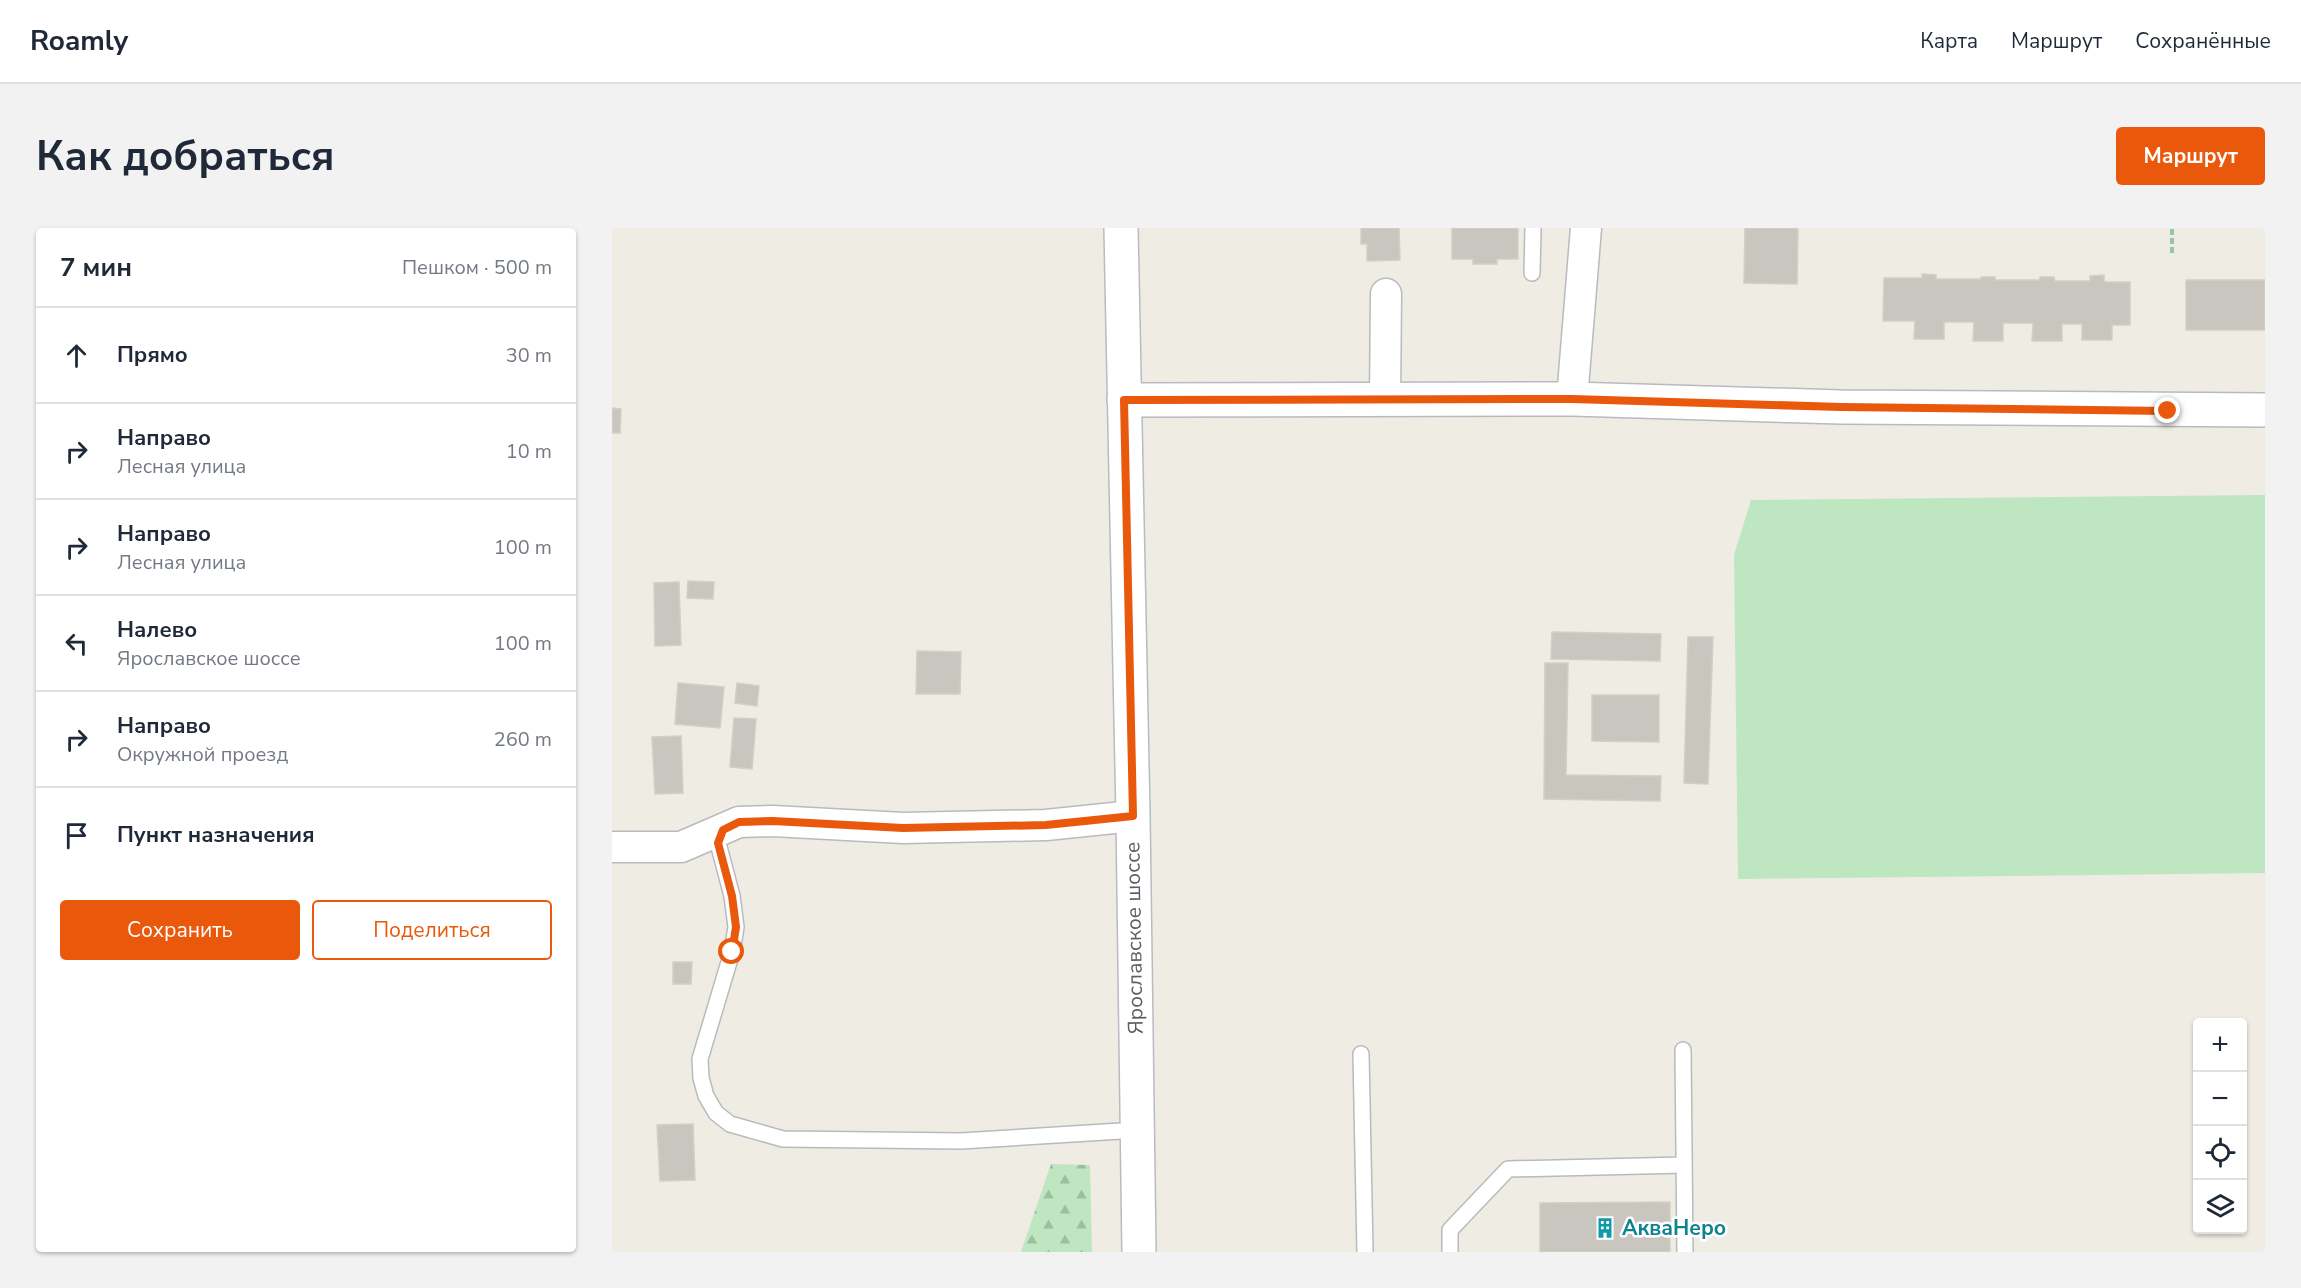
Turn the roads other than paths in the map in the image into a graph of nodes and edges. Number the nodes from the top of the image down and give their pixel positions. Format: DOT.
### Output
graph roads {
  1 [pos="1121,228"];
  2 [pos="1533,228"];
  3 [pos="1586,228"];
  4 [pos="1532,273"];
  5 [pos="1386,294"];
  6 [pos="1572,399"];
  7 [pos="1124,400"];
  8 [pos="1385,400"];
  9 [pos="2265,410"];
  10 [pos="1133,816"];
  11 [pos="723,830"];
  12 [pos="612,847"];
  13 [pos="1683,1050"];
  14 [pos="1362,1054"];
  15 [pos="1137,1130"];
  16 [pos="1684,1165"];
  17 [pos="1139,1252"];
  18 [pos="1365,1252"];
  19 [pos="1450,1252"];
  20 [pos="1684,1252"];
  1 -- 7 [label="street, Ярославское шоссе"];
  2 -- 4 [label="lane"];
  3 -- 6 [label="street"];
  5 -- 8 [label="street"];
  6 -- 8 [label="street"];
  6 -- 9 [label="street"];
  7 -- 8 [label="street"];
  7 -- 10 [label="street, Ярославское шоссе"];
  10 -- 11 [label="street"];
  10 -- 15 [label="street, Ярославское шоссе"];
  11 -- 12 [label="street"];
  11 -- 15 [label="lane"];
  13 -- 16 [label="lane"];
  14 -- 18 [label="lane"];
  15 -- 17 [label="street, Ярославское шоссе"];
  16 -- 19 [label="lane"];
  16 -- 20 [label="lane"];
}
